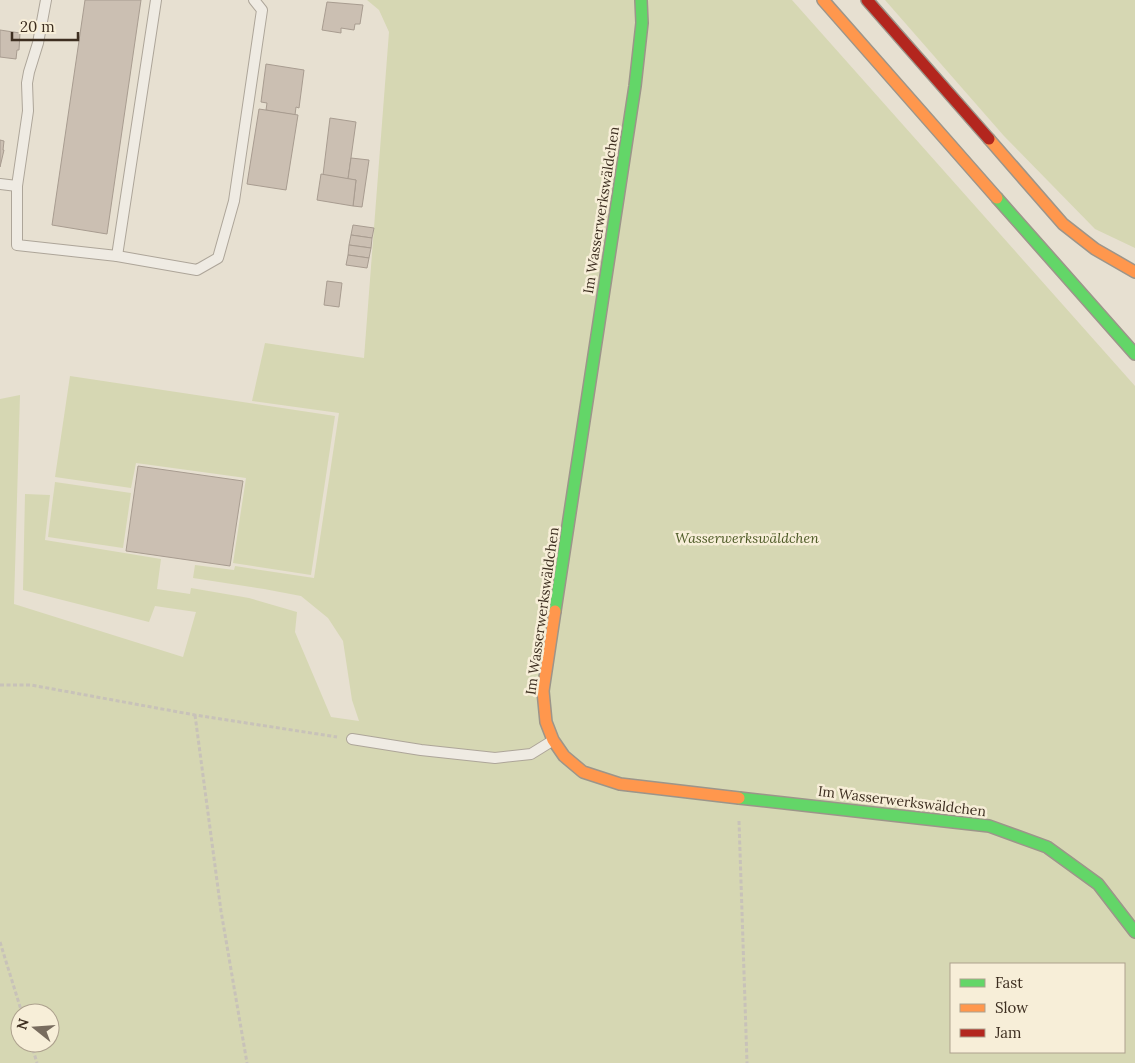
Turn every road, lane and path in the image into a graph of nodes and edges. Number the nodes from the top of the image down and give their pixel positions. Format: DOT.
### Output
graph roads {
  1 [pos="46,0"];
  2 [pos="156,0"];
  3 [pos="254,0"];
  4 [pos="641,0"];
  5 [pos="823,0"];
  6 [pos="867,0"];
  7 [pos="0,184"];
  8 [pos="17,186"];
  9 [pos="117,256"];
  10 [pos="1135,272"];
  11 [pos="1135,354"];
  12 [pos="0,685"];
  13 [pos="195,715"];
  14 [pos="352,739"];
  15 [pos="553,740"];
  16 [pos="738,797"];
  17 [pos="1135,932"];
  18 [pos="0,942"];
  19 [pos="19,1003"];
  20 [pos="247,1063"];
  21 [pos="746,1063"];
  1 -- 8 [label="lane"];
  2 -- 9 [label="lane"];
  3 -- 9 [label="lane"];
  4 -- 15 [label="main road, Im Wasserwerkswäldchen"];
  5 -- 11 [label="main road"];
  6 -- 10 [label="main road"];
  7 -- 8 [label="lane"];
  8 -- 9 [label="lane"];
  12 -- 13 [label="path"];
  13 -- 14 [label="path"];
  13 -- 20 [label="path"];
  14 -- 15 [label="lane"];
  15 -- 16 [label="main road, Im Wasserwerkswäldchen"];
  16 -- 17 [label="main road, Im Wasserwerkswäldchen"];
  16 -- 21 [label="path"];
  18 -- 19 [label="path"];
}
